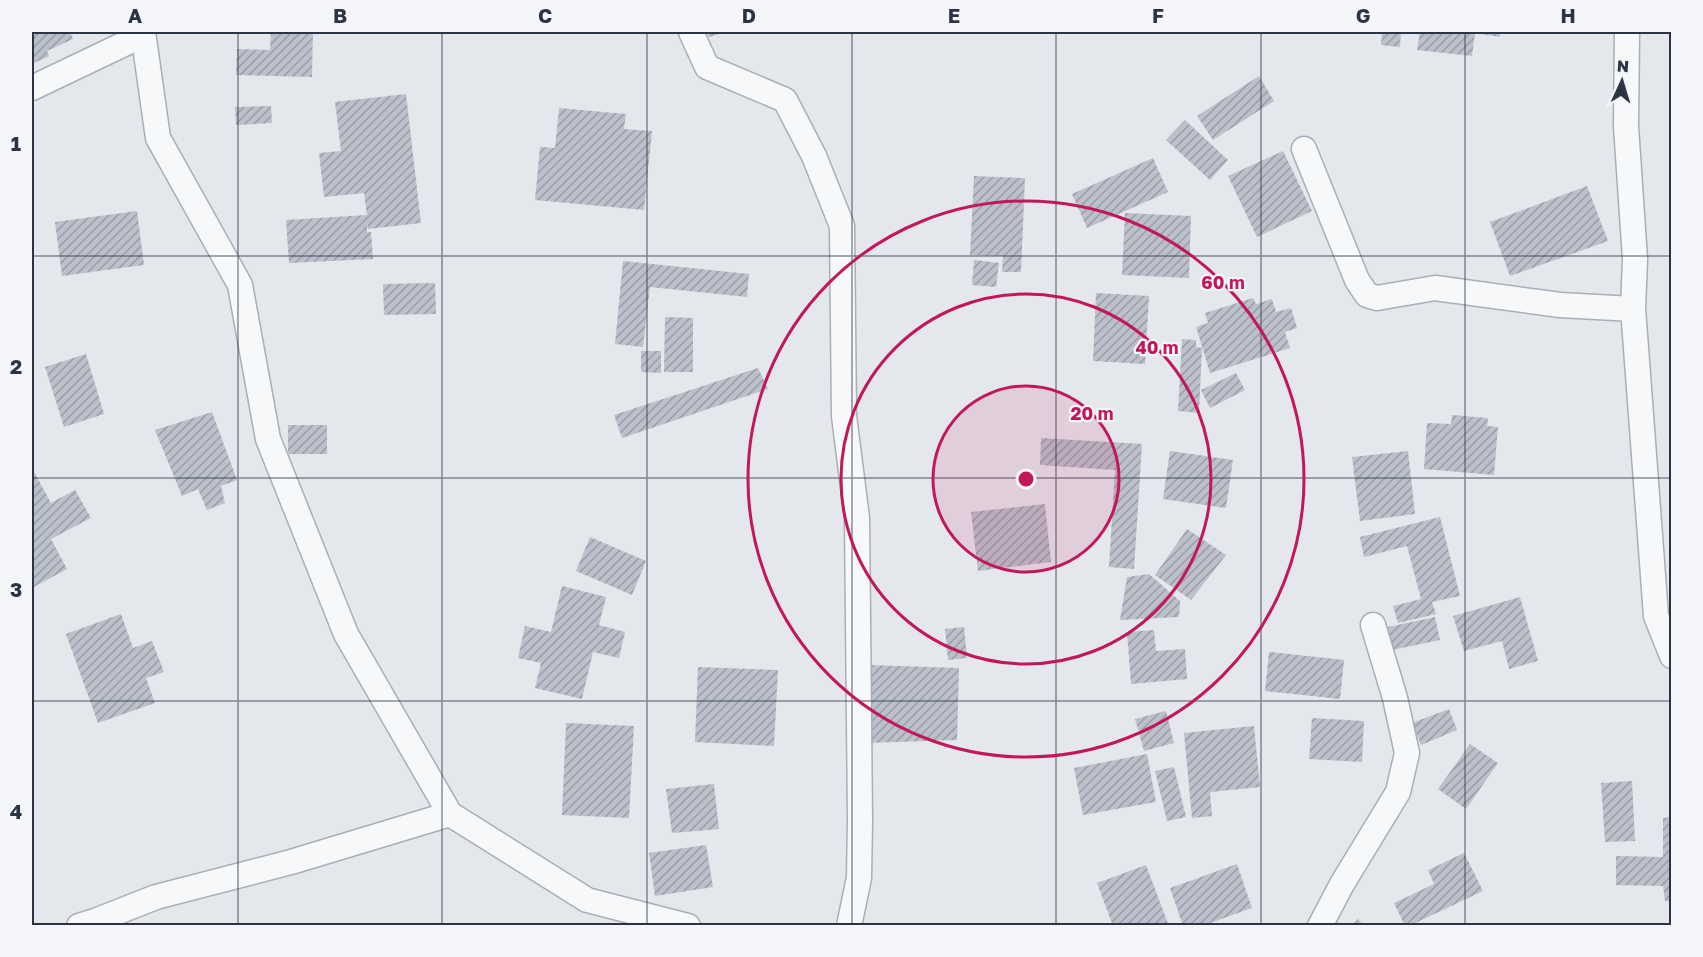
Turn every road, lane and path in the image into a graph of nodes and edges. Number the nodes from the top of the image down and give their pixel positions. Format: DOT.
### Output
graph roads {
  1 [pos="691,32"];
  2 [pos="1627,32"];
  3 [pos="143,33"];
  4 [pos="32,88"];
  5 [pos="1304,149"];
  6 [pos="1633,309"];
  7 [pos="1372,626"];
  8 [pos="1671,656"];
  9 [pos="450,814"];
  10 [pos="79,926"];
  11 [pos="687,926"];
  12 [pos="849,926"];
  13 [pos="1320,926"];
  1 -- 12 [label="street"];
  2 -- 6 [label="street"];
  3 -- 4 [label="street"];
  3 -- 9 [label="street"];
  5 -- 6 [label="street"];
  6 -- 8 [label="street"];
  7 -- 13 [label="street"];
  9 -- 10 [label="street"];
  9 -- 11 [label="street"];
}
